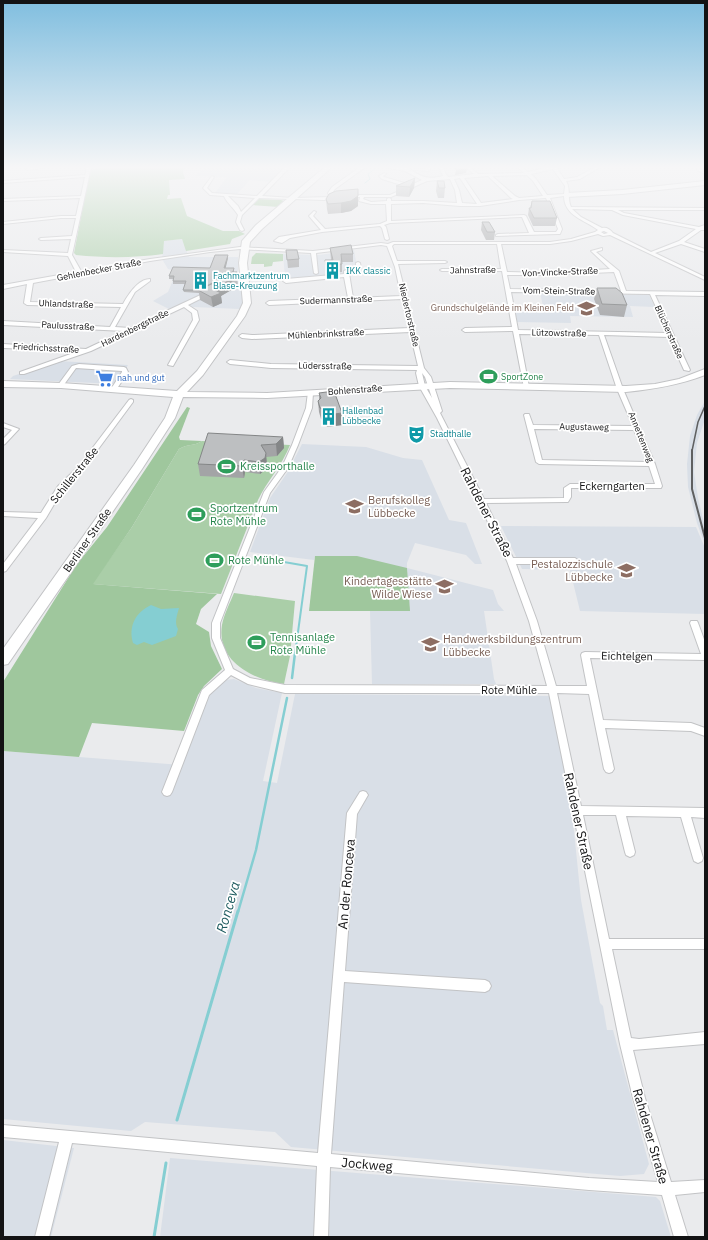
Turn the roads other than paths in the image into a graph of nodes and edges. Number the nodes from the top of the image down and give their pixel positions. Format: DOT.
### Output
graph roads {
  1 [pos="77,225"];
  2 [pos="239,225"];
  3 [pos="261,225"];
  4 [pos="319,225"];
  5 [pos="381,225"];
  6 [pos="528,225"];
  7 [pos="559,225"];
  8 [pos="590,225"];
  9 [pos="681,225"];
  10 [pos="703,229"];
  11 [pos="242,230"];
  12 [pos="324,231"];
  13 [pos="600,232"];
  14 [pos="532,234"];
  15 [pos="558,235"];
  16 [pos="74,237"];
  17 [pos="288,237"];
  18 [pos="41,239"];
  19 [pos="390,242"];
  20 [pos="564,242"];
  21 [pos="680,242"];
  22 [pos="497,243"];
  23 [pos="244,248"];
  24 [pos="600,249"];
  25 [pos="3,251"];
  26 [pos="705,251"];
  27 [pos="313,252"];
  28 [pos="652,253"];
  29 [pos="70,255"];
  30 [pos="445,262"];
  31 [pos="358,263"];
  32 [pos="395,263"];
  33 [pos="442,270"];
  34 [pos="615,270"];
  35 [pos="504,271"];
  36 [pos="79,273"];
  37 [pos="316,273"];
  38 [pos="346,275"];
  39 [pos="705,279"];
  40 [pos="148,280"];
  41 [pos="286,280"];
  42 [pos="30,283"];
  43 [pos="3,287"];
  44 [pos="217,288"];
  45 [pos="508,290"];
  46 [pos="624,293"];
  47 [pos="652,293"];
  48 [pos="705,294"];
  49 [pos="403,297"];
  50 [pos="351,299"];
  51 [pos="269,303"];
  52 [pos="184,305"];
  53 [pos="124,306"];
  54 [pos="3,323"];
  55 [pos="112,328"];
  56 [pos="133,330"];
  57 [pos="411,330"];
  58 [pos="464,330"];
  59 [pos="517,331"];
  60 [pos="601,334"];
  61 [pos="670,335"];
  62 [pos="242,336"];
  63 [pos="3,346"];
  64 [pos="89,350"];
  65 [pos="61,360"];
  66 [pos="230,362"];
  67 [pos="171,365"];
  68 [pos="74,367"];
  69 [pos="421,368"];
  70 [pos="687,370"];
  71 [pos="705,372"];
  72 [pos="22,373"];
  73 [pos="200,373"];
  74 [pos="3,384"];
  75 [pos="61,385"];
  76 [pos="421,386"];
  77 [pos="526,387"];
  78 [pos="114,389"];
  79 [pos="620,389"];
  80 [pos="310,393"];
  81 [pos="179,394"];
  82 [pos="191,395"];
  83 [pos="131,401"];
  84 [pos="527,415"];
  85 [pos="170,418"];
  86 [pos="3,425"];
  87 [pos="530,427"];
  88 [pos="637,428"];
  89 [pos="3,443"];
  90 [pos="652,464"];
  91 [pos="659,486"];
  92 [pos="481,501"];
  93 [pos="3,514"];
  94 [pos="43,516"];
  95 [pos="511,561"];
  96 [pos="575,561"];
  97 [pos="3,569"];
  98 [pos="694,622"];
  99 [pos="705,655"];
  100 [pos="3,660"];
  101 [pos="230,671"];
  102 [pos="552,689"];
  103 [pos="592,690"];
  104 [pos="600,724"];
  105 [pos="705,732"];
  106 [pos="609,768"];
  107 [pos="167,792"];
  108 [pos="363,795"];
  109 [pos="577,810"];
  110 [pos="620,810"];
  111 [pos="686,813"];
  112 [pos="705,813"];
  113 [pos="630,852"];
  114 [pos="698,858"];
  115 [pos="605,944"];
  116 [pos="705,944"];
  117 [pos="338,976"];
  118 [pos="485,986"];
  119 [pos="705,1038"];
  120 [pos="626,1044"];
  121 [pos="3,1131"];
  122 [pos="67,1137"];
  123 [pos="324,1160"];
  124 [pos="705,1186"];
  125 [pos="666,1189"];
  126 [pos="42,1237"];
  127 [pos="321,1237"];
  128 [pos="681,1237"];
  1 -- 16 [label="street"];
  2 -- 11 [label="street"];
  3 -- 23 [label="main road"];
  4 -- 12 [label="street"];
  5 -- 12 [label="street"];
  5 -- 19 [label="street, Niedertorstraße"];
  6 -- 14 [label="street"];
  7 -- 15 [label="street"];
  8 -- 13 [label="street"];
  9 -- 10 [label="street"];
  10 -- 21 [label="street"];
  12 -- 17 [label="street"];
  13 -- 20 [label="street, Gehlenbecker Straße"];
  13 -- 28 [label="street, Gehlenbecker Straße"];
  14 -- 15 [label="street"];
  14 -- 22 [label="street"];
  15 -- 20 [label="street"];
  16 -- 18 [label="street"];
  16 -- 29 [label="street"];
  19 -- 22 [label="street, Gehlenbecker Straße"];
  19 -- 27 [label="street, Gehlenbecker Straße"];
  19 -- 32 [label="street, Niedertorstraße"];
  20 -- 22 [label="street, Gehlenbecker Straße"];
  21 -- 26 [label="street"];
  21 -- 28 [label="street"];
  22 -- 35 [label="street, Jahnstraße"];
  23 -- 27 [label="street, Gehlenbecker Straße"];
  23 -- 36 [label="street, Gehlenbecker Straße"];
  23 -- 73 [label="main road, Berliner Straße"];
  24 -- 34 [label="street"];
  25 -- 29 [label="street"];
  27 -- 37 [label="street"];
  28 -- 39 [label="street"];
  29 -- 36 [label="street"];
  30 -- 32 [label="street"];
  31 -- 38 [label="street"];
  32 -- 49 [label="street, Niedertorstraße"];
  33 -- 35 [label="street, Jahnstraße"];
  34 -- 35 [label="street, Von-Vincke-Straße"];
  34 -- 46 [label="street"];
  35 -- 45 [label="street, Jahnstraße"];
  36 -- 42 [label="street, Gehlenbecker Straße"];
  38 -- 41 [label="street"];
  38 -- 50 [label="street"];
  40 -- 53 [label="street"];
  42 -- 43 [label="street, Gehlenbecker Straße"];
  42 -- 53 [label="street, Uhlandstraße"];
  44 -- 52 [label="street, Hardenbergstraße"];
  45 -- 46 [label="street, Vom-Stein-Straße"];
  45 -- 59 [label="street, Jahnstraße"];
  46 -- 47 [label="street, Vom-Stein-Straße"];
  47 -- 48 [label="street, Vom-Stein-Straße"];
  47 -- 61 [label="street, Blücherstraße"];
  49 -- 50 [label="street, Sudermannstraße"];
  49 -- 57 [label="street, Niedertorstraße"];
  50 -- 51 [label="street, Sudermannstraße"];
  52 -- 56 [label="street, Hardenbergstraße"];
  52 -- 67 [label="street"];
  53 -- 55 [label="street"];
  54 -- 55 [label="street, Paulusstraße"];
  55 -- 56 [label="street, Paulusstraße"];
  56 -- 64 [label="street, Hardenbergstraße"];
  57 -- 62 [label="street, Mühlenbrinkstraße"];
  57 -- 69 [label="street, Niedertorstraße"];
  58 -- 59 [label="street"];
  59 -- 60 [label="street, Lützowstraße"];
  59 -- 77 [label="street, Jahnstraße"];
  60 -- 61 [label="street, Lützowstraße"];
  60 -- 79 [label="street, Lützowstraße"];
  61 -- 70 [label="street, Blücherstraße"];
  63 -- 64 [label="street, Friedrichsstraße"];
  64 -- 65 [label="street, Hardenbergstraße"];
  65 -- 68 [label="street"];
  65 -- 72 [label="street, Hardenbergstraße"];
  66 -- 69 [label="street, Lüdersstraße"];
  68 -- 75 [label="street"];
  68 -- 78 [label="street"];
  69 -- 76 [label="street, Niedertorstraße"];
  71 -- 79 [label="main road, Bohlenstraße"];
  73 -- 81 [label="main road, Berliner Straße"];
  73 -- 82 [label="main road, Berliner Straße"];
  74 -- 75 [label="main road, Bohlenstraße"];
  75 -- 78 [label="main road, Bohlenstraße"];
  76 -- 77 [label="main road, Bohlenstraße"];
  76 -- 80 [label="main road, Bohlenstraße"];
  76 -- 92 [label="street, Rahdener Straße"];
  77 -- 79 [label="main road, Bohlenstraße"];
  78 -- 81 [label="main road, Bohlenstraße"];
  79 -- 88 [label="street, Annettenweg"];
  80 -- 82 [label="main road, Bohlenstraße"];
  80 -- 101 [label="street"];
  81 -- 82 [label="main road, Bohlenstraße"];
  81 -- 85 [label="main road, Berliner Straße"];
  82 -- 85 [label="main road, Berliner Straße"];
  83 -- 94 [label="street, Schillerstraße"];
  84 -- 87 [label="street, Eckerngarten"];
  85 -- 100 [label="main road, Berliner Straße"];
  86 -- 89 [label="street"];
  87 -- 88 [label="street, Augustaweg"];
  87 -- 90 [label="street, Eckerngarten"];
  88 -- 90 [label="street, Annettenweg"];
  90 -- 91 [label="street, Annettenweg"];
  91 -- 92 [label="street, Eckerngarten"];
  92 -- 95 [label="street, Rahdener Straße"];
  93 -- 94 [label="street"];
  94 -- 97 [label="street, Schillerstraße"];
  95 -- 96 [label="street"];
  95 -- 102 [label="street, Rahdener Straße"];
  98 -- 99 [label="street, Eichtelgen"];
  99 -- 103 [label="street, Eichtelgen"];
  101 -- 102 [label="street, Rote Mühle"];
  101 -- 107 [label="street"];
  102 -- 103 [label="street"];
  102 -- 109 [label="street, Rahdener Straße"];
  103 -- 104 [label="street, Eichtelgen"];
  104 -- 105 [label="street"];
  104 -- 106 [label="street, Eichtelgen"];
  108 -- 117 [label="street, An der Ronceva"];
  109 -- 110 [label="street"];
  109 -- 115 [label="street, Rahdener Straße"];
  110 -- 111 [label="street"];
  110 -- 113 [label="street"];
  111 -- 112 [label="street"];
  111 -- 114 [label="street"];
  115 -- 116 [label="street"];
  115 -- 120 [label="street, Rahdener Straße"];
  117 -- 118 [label="street"];
  117 -- 123 [label="street, An der Ronceva"];
  119 -- 120 [label="street"];
  120 -- 125 [label="street, Rahdener Straße"];
  121 -- 122 [label="street, Jockweg"];
  122 -- 123 [label="street, Jockweg"];
  122 -- 126 [label="street"];
  123 -- 125 [label="street, Jockweg"];
  123 -- 127 [label="street, An der Ronceva"];
  124 -- 125 [label="street, Jockweg"];
  125 -- 128 [label="street, Rahdener Straße"];
}
